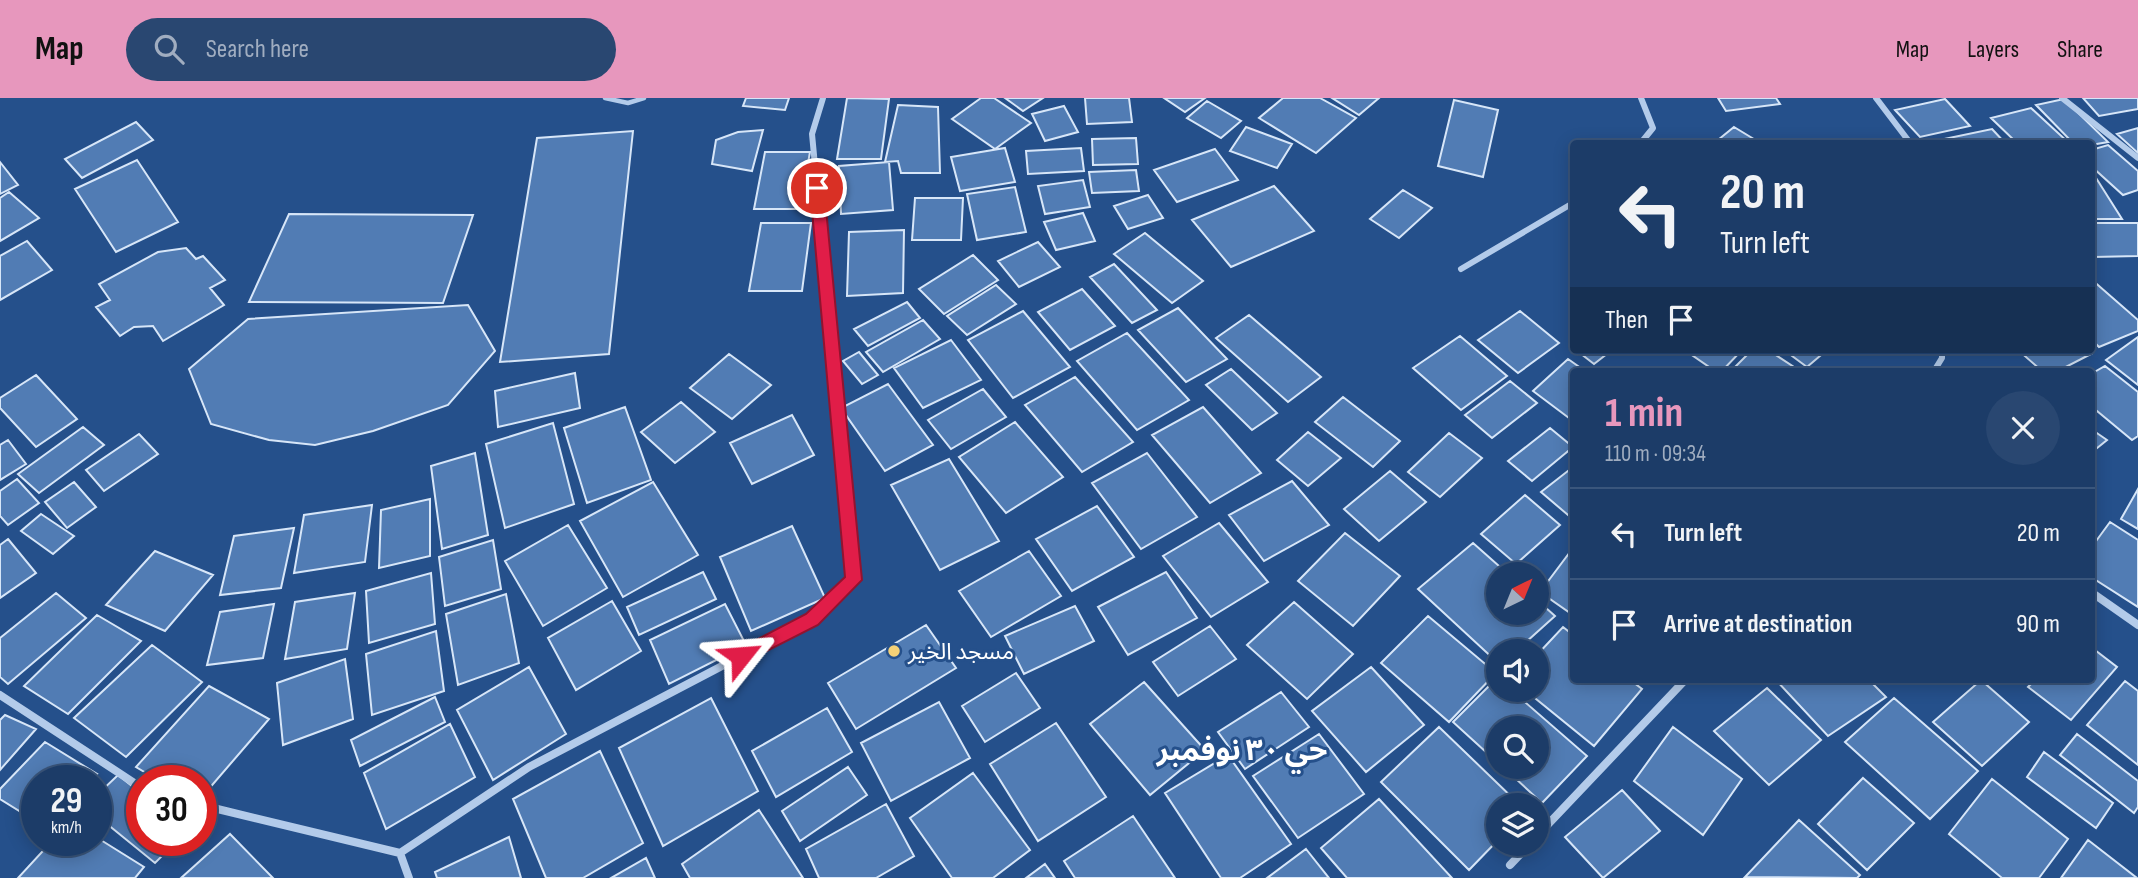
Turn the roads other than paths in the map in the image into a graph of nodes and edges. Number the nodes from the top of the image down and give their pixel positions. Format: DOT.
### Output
graph roads {
  1 [pos="605,98"];
  2 [pos="644,98"];
  3 [pos="823,98"];
  4 [pos="1641,98"];
  5 [pos="1876,98"];
  6 [pos="2062,98"];
  7 [pos="1643,140"];
  8 [pos="1908,140"];
  9 [pos="2138,158"];
  10 [pos="1570,205"];
  11 [pos="1461,269"];
  12 [pos="2095,595"];
  13 [pos="2138,625"];
  14 [pos="1682,683"];
  15 [pos="0,695"];
  16 [pos="126,778"];
  17 [pos="217,809"];
  18 [pos="1549,823"];
  19 [pos="400,853"];
  20 [pos="1519,856"];
  21 [pos="1510,865"];
  22 [pos="410,878"];
  1 -- 2 [label="lane"];
  3 -- 19 [label="street"];
  4 -- 7 [label="street"];
  5 -- 8 [label="street"];
  6 -- 9 [label="street"];
  10 -- 11 [label="street"];
  12 -- 13 [label="street"];
  14 -- 18 [label="street"];
  15 -- 16 [label="street"];
  17 -- 19 [label="street"];
  19 -- 22 [label="street"];
  20 -- 21 [label="street"];
}
